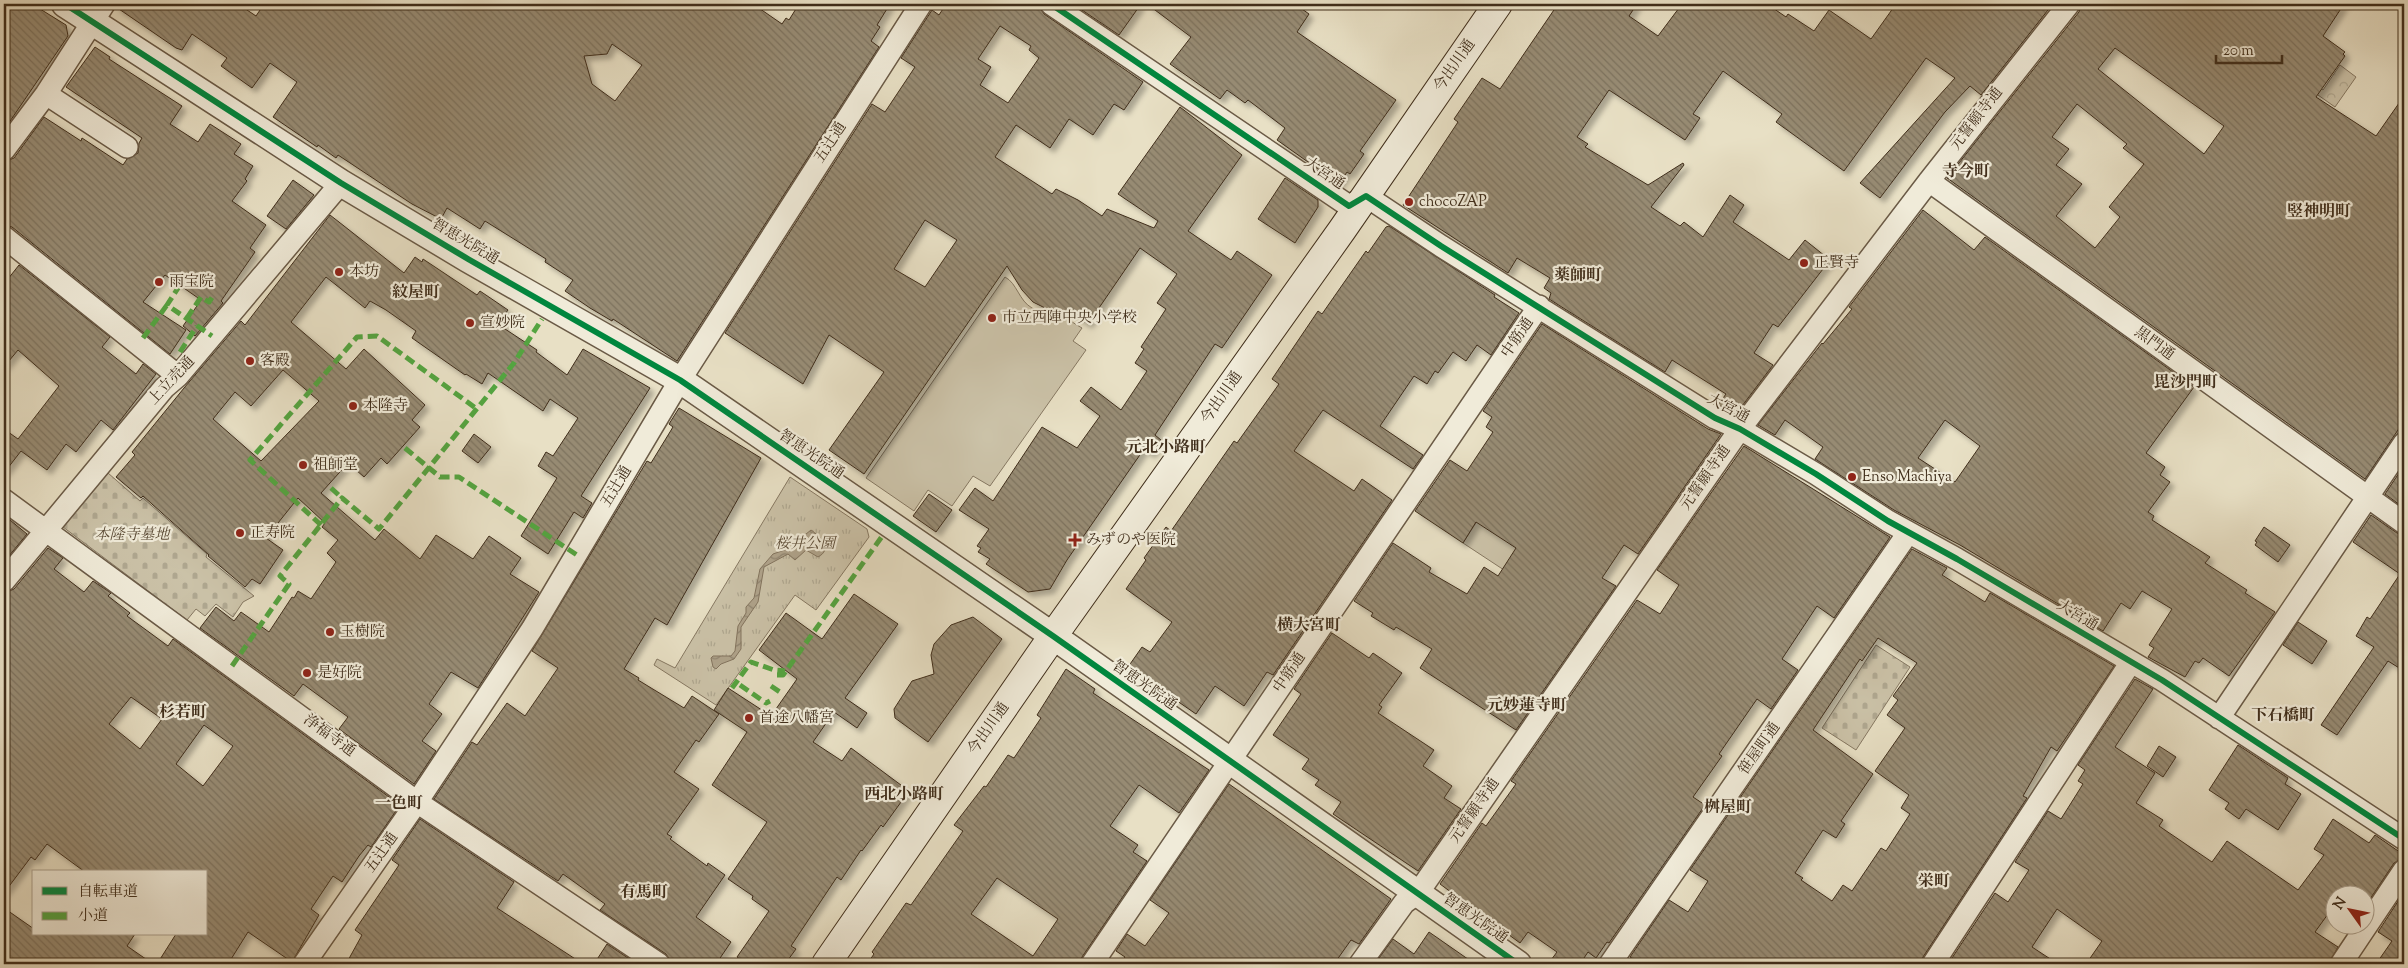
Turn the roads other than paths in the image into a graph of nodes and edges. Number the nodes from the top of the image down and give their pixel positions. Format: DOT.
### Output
graph roads {
  1 [pos="65,4"];
  2 [pos="921,4"];
  3 [pos="1052,4"];
  4 [pos="1498,4"];
  5 [pos="2065,9"];
  6 [pos="98,13"];
  7 [pos="46,94"];
  8 [pos="127,147"];
  9 [pos="4,150"];
  10 [pos="1929,181"];
  11 [pos="341,183"];
  12 [pos="1366,196"];
  13 [pos="4,237"];
  14 [pos="1539,306"];
  15 [pos="178,376"];
  16 [pos="680,380"];
  17 [pos="1740,429"];
  18 [pos="2404,443"];
  19 [pos="2367,498"];
  20 [pos="4,500"];
  21 [pos="2404,523"];
  22 [pos="45,530"];
  23 [pos="1908,533"];
  24 [pos="4,581"];
  25 [pos="1053,636"];
  26 [pos="2131,662"];
  27 [pos="2219,718"];
  28 [pos="1228,761"];
  29 [pos="417,802"];
  30 [pos="2404,839"];
  31 [pos="2404,870"];
  32 [pos="1418,894"];
  33 [pos="304,964"];
  34 [pos="659,964"];
  35 [pos="826,964"];
  36 [pos="1092,964"];
  37 [pos="1360,964"];
  38 [pos="1518,964"];
  39 [pos="1610,964"];
  40 [pos="1933,964"];
  41 [pos="2341,964"];
  1 -- 6 [label="street, 智恵光院通"];
  2 -- 16 [label="street, 五辻通"];
  3 -- 12 [label="street, 大宮通"];
  4 -- 12 [label="main road, 今出川通"];
  5 -- 10 [label="street, 元誓願寺通"];
  6 -- 7 [label="street"];
  6 -- 11 [label="street, 智恵光院通"];
  7 -- 8 [label="street"];
  7 -- 9 [label="street"];
  10 -- 17 [label="street, 元誓願寺通"];
  10 -- 19 [label="street, 黒門通"];
  11 -- 15 [label="street, 上立売通"];
  11 -- 16 [label="street, 智恵光院通"];
  12 -- 14 [label="street, 大宮通"];
  12 -- 25 [label="main road, 今出川通"];
  13 -- 15 [label="street"];
  14 -- 17 [label="street, 大宮通"];
  14 -- 28 [label="street, 中筋通"];
  15 -- 22 [label="street, 上立売通"];
  16 -- 25 [label="street, 智恵光院通"];
  16 -- 29 [label="street, 五辻通"];
  17 -- 23 [label="street, 大宮通"];
  17 -- 32 [label="street, 元誓願寺通"];
  18 -- 19 [label="street"];
  19 -- 21 [label="street, 黒門通"];
  19 -- 27 [label="street"];
  20 -- 22 [label="street, 浄福寺通"];
  22 -- 24 [label="street, 上立売通"];
  22 -- 29 [label="street, 浄福寺通"];
  23 -- 26 [label="street, 大宮通"];
  23 -- 39 [label="street, 笹屋町通"];
  25 -- 28 [label="street, 智恵光院通"];
  25 -- 35 [label="main road, 今出川通"];
  26 -- 27 [label="street, 大宮通"];
  26 -- 40 [label="street"];
  27 -- 30 [label="street, 大宮通"];
  28 -- 32 [label="street, 智恵光院通"];
  28 -- 36 [label="street, 中筋通"];
  29 -- 33 [label="street, 五辻通"];
  29 -- 34 [label="street, 浄福寺通"];
  31 -- 41 [label="street"];
  32 -- 37 [label="street, 元誓願寺通"];
  32 -- 38 [label="street, 智恵光院通"];
}
